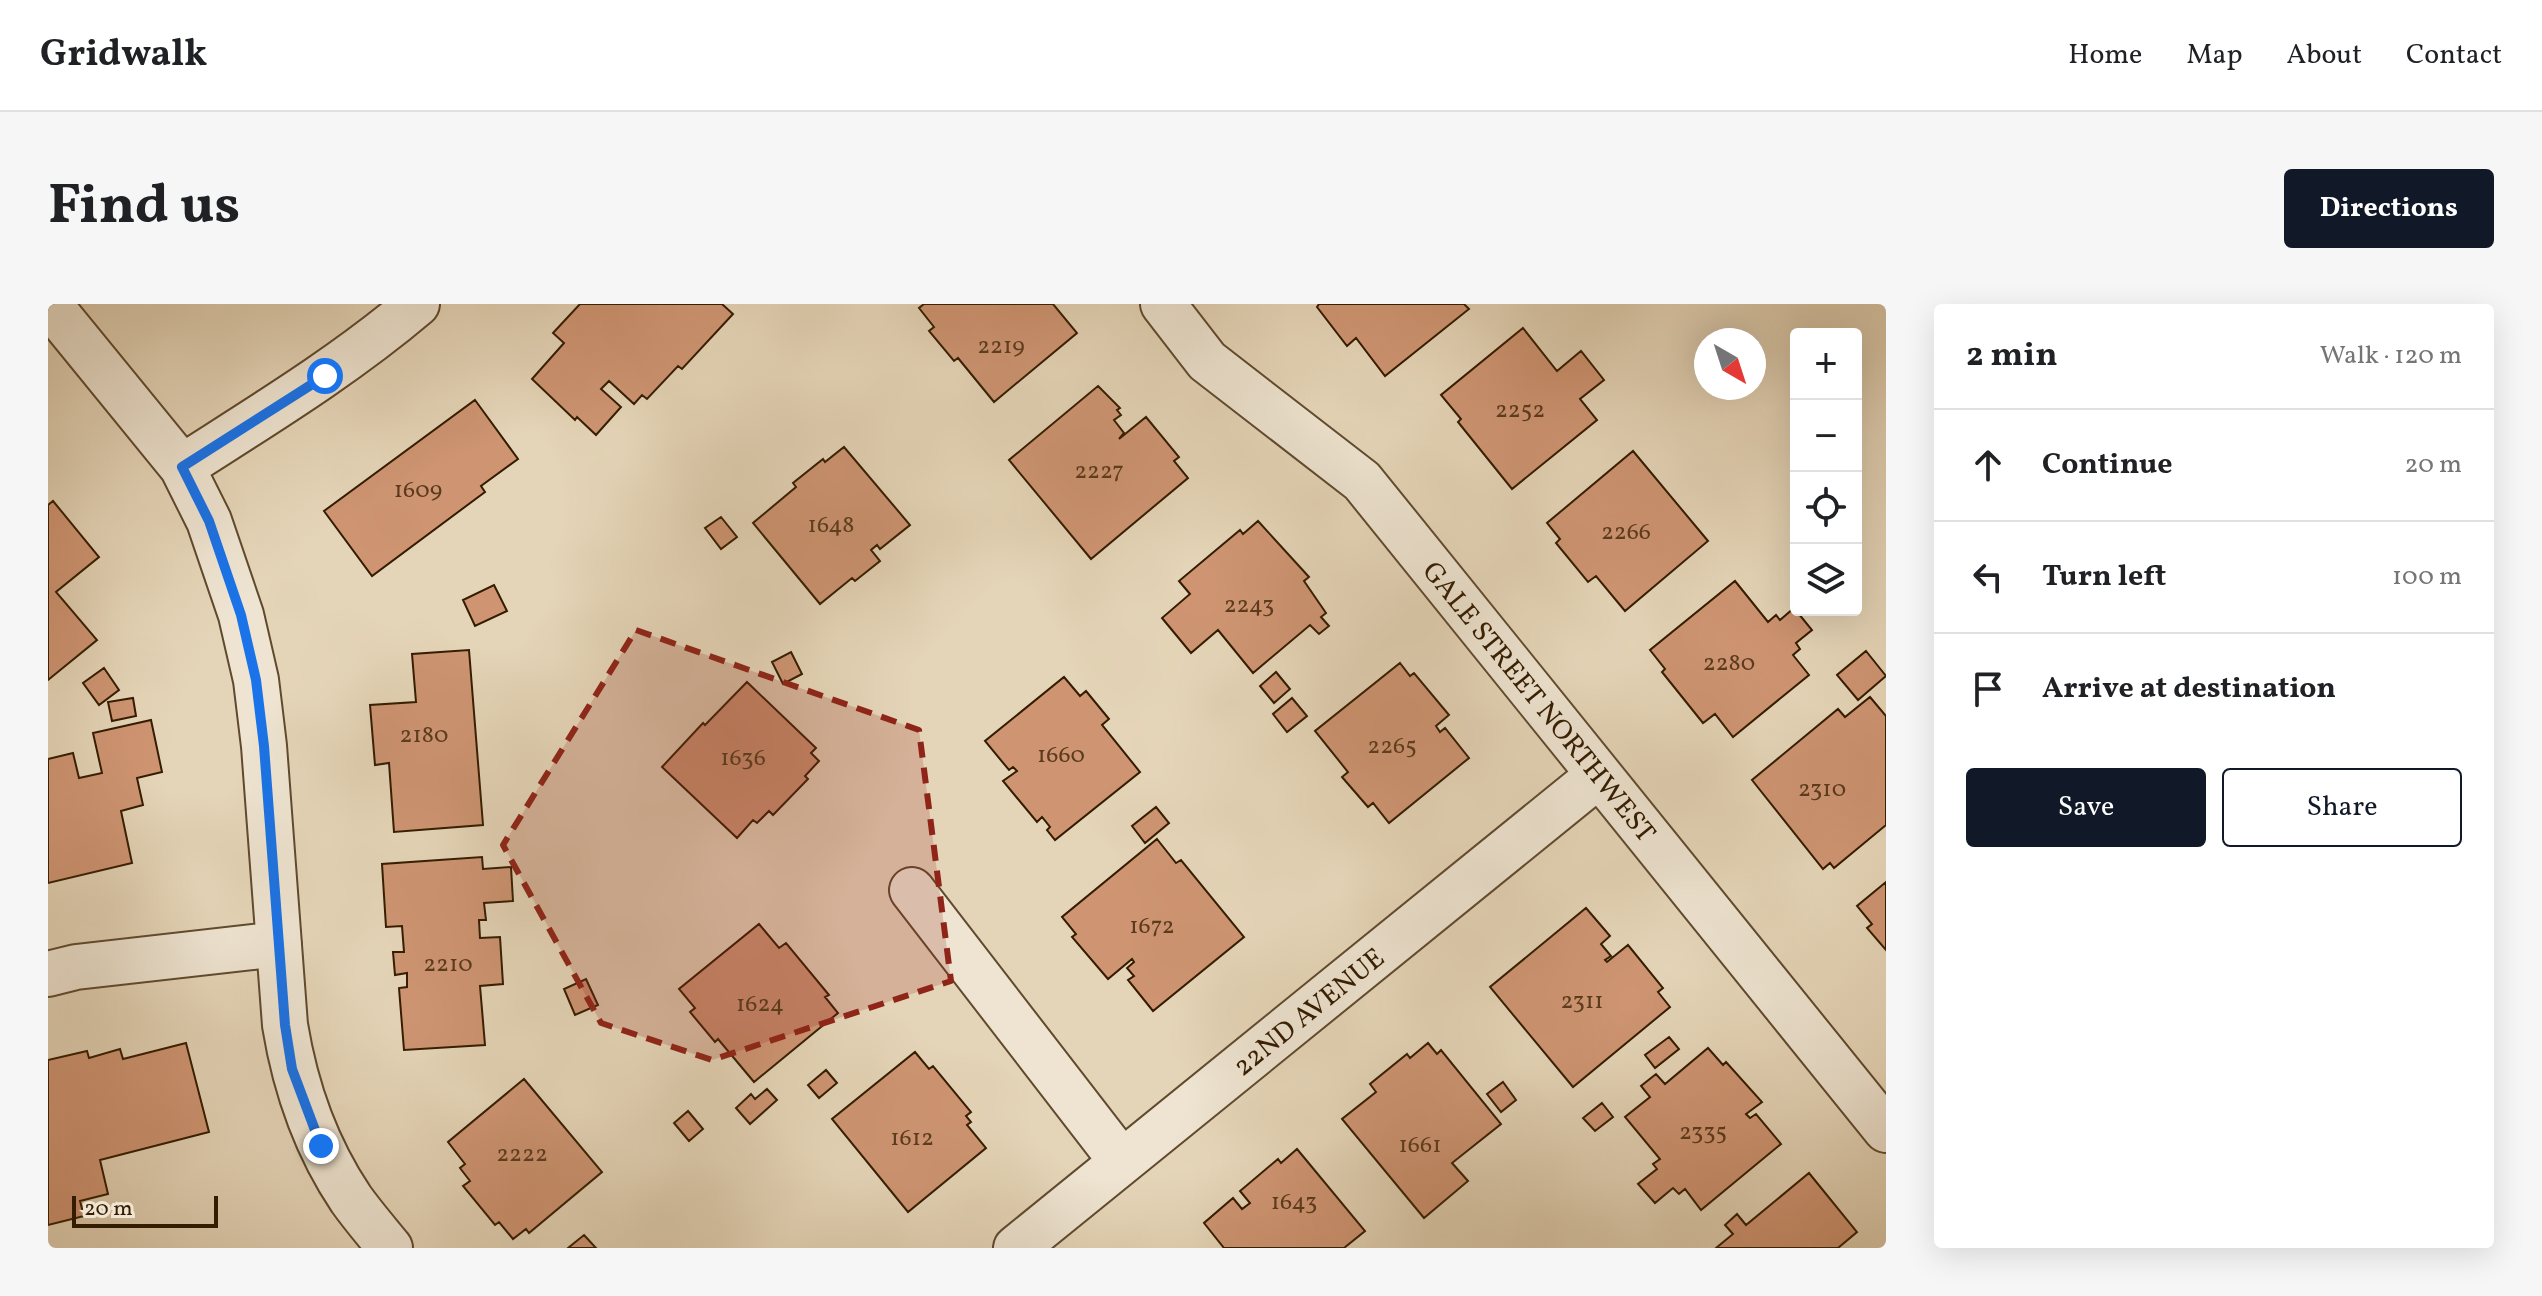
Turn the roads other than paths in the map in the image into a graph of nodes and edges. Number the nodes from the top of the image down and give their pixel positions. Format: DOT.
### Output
graph roads {
  1 [pos="49,304"];
  2 [pos="417,304"];
  3 [pos="1163,304"];
  4 [pos="182,467"];
  5 [pos="1599,775"];
  6 [pos="912,890"];
  7 [pos="279,944"];
  8 [pos="48,974"];
  9 [pos="1886,1130"];
  10 [pos="1122,1162"];
  11 [pos="390,1248"];
  12 [pos="1016,1248"];
  1 -- 4 [label="street"];
  2 -- 4 [label="street"];
  3 -- 5 [label="street, GALE STREET NORTHWEST"];
  4 -- 7 [label="street"];
  5 -- 9 [label="street, GALE STREET NORTHWEST"];
  5 -- 10 [label="street, 22ND AVENUE"];
  6 -- 10 [label="street"];
  7 -- 8 [label="street"];
  7 -- 11 [label="street"];
  10 -- 12 [label="street, 22ND AVENUE"];
}
